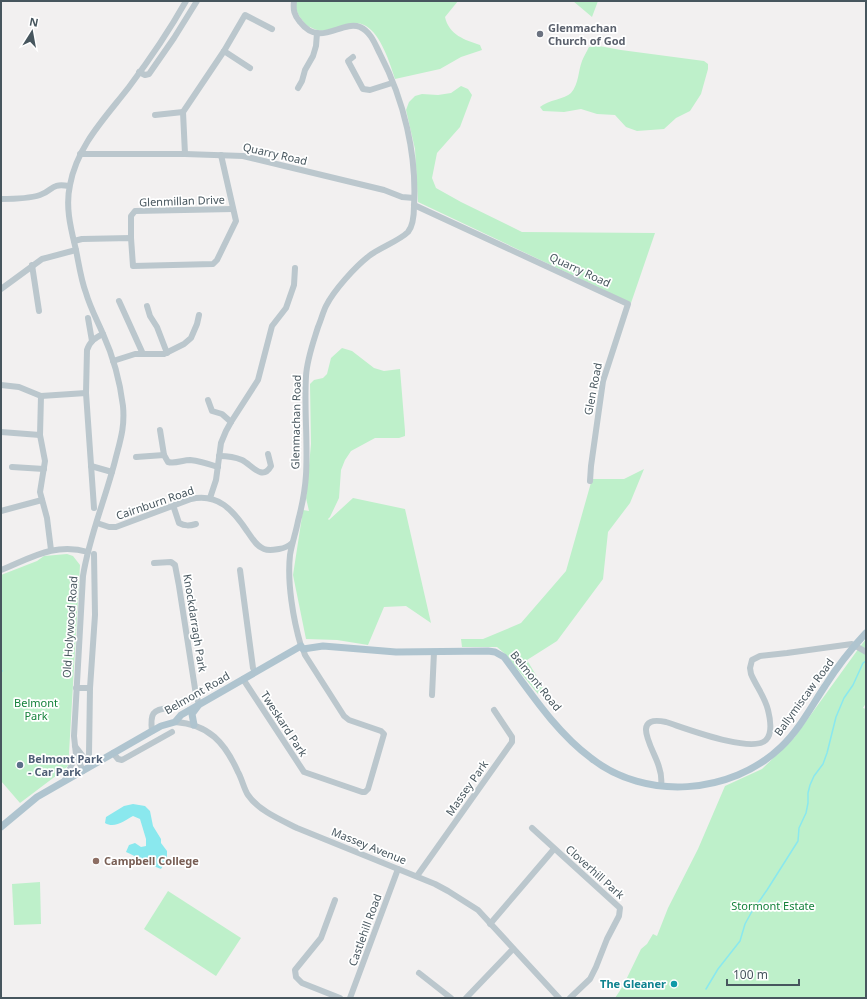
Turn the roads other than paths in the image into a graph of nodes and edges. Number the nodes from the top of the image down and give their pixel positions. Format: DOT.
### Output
graph roads {
  1 [pos="186,1"];
  2 [pos="197,1"];
  3 [pos="294,1"];
  4 [pos="272,29"];
  5 [pos="317,33"];
  6 [pos="224,52"];
  7 [pos="353,57"];
  8 [pos="250,68"];
  9 [pos="139,72"];
  10 [pos="392,83"];
  11 [pos="298,88"];
  12 [pos="183,112"];
  13 [pos="155,115"];
  14 [pos="80,154"];
  15 [pos="186,154"];
  16 [pos="221,155"];
  17 [pos="69,186"];
  18 [pos="414,198"];
  19 [pos="1,199"];
  20 [pos="414,205"];
  21 [pos="233,209"];
  22 [pos="131,238"];
  23 [pos="74,241"];
  24 [pos="76,250"];
  25 [pos="32,265"];
  26 [pos="295,268"];
  27 [pos="1,289"];
  28 [pos="119,301"];
  29 [pos="628,304"];
  30 [pos="147,306"];
  31 [pos="39,311"];
  32 [pos="199,315"];
  33 [pos="88,318"];
  34 [pos="103,334"];
  35 [pos="92,341"];
  36 [pos="167,353"];
  37 [pos="143,354"];
  38 [pos="113,361"];
  39 [pos="1,385"];
  40 [pos="86,393"];
  41 [pos="41,396"];
  42 [pos="208,400"];
  43 [pos="231,422"];
  44 [pos="160,430"];
  45 [pos="1,432"];
  46 [pos="40,435"];
  47 [pos="268,454"];
  48 [pos="164,455"];
  49 [pos="219,456"];
  50 [pos="136,457"];
  51 [pos="91,466"];
  52 [pos="12,467"];
  53 [pos="218,467"];
  54 [pos="44,469"];
  55 [pos="112,472"];
  56 [pos="590,481"];
  57 [pos="210,498"];
  58 [pos="42,500"];
  59 [pos="173,505"];
  60 [pos="94,508"];
  61 [pos="1,511"];
  62 [pos="97,523"];
  63 [pos="196,524"];
  64 [pos="292,543"];
  65 [pos="51,550"];
  66 [pos="88,552"];
  67 [pos="94,554"];
  68 [pos="154,563"];
  69 [pos="84,567"];
  70 [pos="94,569"];
  71 [pos="1,570"];
  72 [pos="240,570"];
  73 [pos="866,633"];
  74 [pos="857,646"];
  75 [pos="302,647"];
  76 [pos="434,652"];
  77 [pos="866,652"];
  78 [pos="255,672"];
  79 [pos="244,679"];
  80 [pos="76,688"];
  81 [pos="90,688"];
  82 [pos="432,695"];
  83 [pos="199,704"];
  84 [pos="170,708"];
  85 [pos="494,710"];
  86 [pos="175,722"];
  87 [pos="194,725"];
  88 [pos="152,731"];
  89 [pos="172,732"];
  90 [pos="75,746"];
  91 [pos="113,753"];
  92 [pos="89,754"];
  93 [pos="76,755"];
  94 [pos="94,764"];
  95 [pos="83,771"];
  96 [pos="65,780"];
  97 [pos="661,786"];
  98 [pos="1,827"];
  99 [pos="532,828"];
  100 [pos="554,849"];
  101 [pos="398,869"];
  102 [pos="417,876"];
  103 [pos="335,900"];
  104 [pos="490,924"];
  105 [pos="513,949"];
  106 [pos="419,973"];
  107 [pos="340,998"];
  108 [pos="350,998"];
  109 [pos="451,998"];
  110 [pos="466,998"];
  111 [pos="559,998"];
  112 [pos="570,998"];
  1 -- 9 [label="street, Old Holywood Road"];
  2 -- 9 [label="street"];
  3 -- 5 [label="street"];
  4 -- 6 [label="street"];
  5 -- 10 [label="street, Glenmachan Road"];
  5 -- 11 [label="street"];
  6 -- 8 [label="street"];
  6 -- 12 [label="street"];
  7 -- 10 [label="street"];
  9 -- 14 [label="street, Old Holywood Road"];
  10 -- 18 [label="street, Glenmachan Road"];
  12 -- 13 [label="street"];
  12 -- 15 [label="street"];
  14 -- 15 [label="street, Quarry Road"];
  14 -- 17 [label="street, Old Holywood Road"];
  15 -- 16 [label="street, Quarry Road"];
  16 -- 18 [label="street, Quarry Road"];
  16 -- 21 [label="street"];
  17 -- 19 [label="street"];
  17 -- 23 [label="street, Old Holywood Road"];
  18 -- 20 [label="street, Glenmachan Road"];
  20 -- 29 [label="street, Quarry Road"];
  20 -- 64 [label="street, Glenmachan Road"];
  21 -- 22 [label="street, Glenmillan Drive"];
  21 -- 22 [label="street, Glenmillan Drive"];
  22 -- 23 [label="street"];
  23 -- 24 [label="street, Old Holywood Road"];
  24 -- 25 [label="street"];
  24 -- 34 [label="street, Old Holywood Road"];
  25 -- 27 [label="street"];
  25 -- 31 [label="street"];
  26 -- 43 [label="street"];
  28 -- 37 [label="street"];
  29 -- 56 [label="street, Glen Road"];
  30 -- 36 [label="street"];
  32 -- 36 [label="street"];
  33 -- 35 [label="street"];
  34 -- 35 [label="street"];
  34 -- 38 [label="street, Old Holywood Road"];
  35 -- 40 [label="street"];
  36 -- 37 [label="street"];
  37 -- 38 [label="street"];
  38 -- 55 [label="street, Old Holywood Road"];
  39 -- 41 [label="street"];
  40 -- 41 [label="street"];
  40 -- 51 [label="street"];
  41 -- 46 [label="street"];
  42 -- 43 [label="street"];
  43 -- 49 [label="street"];
  44 -- 48 [label="street"];
  45 -- 46 [label="street"];
  46 -- 54 [label="street"];
  47 -- 49 [label="street"];
  48 -- 50 [label="street"];
  48 -- 53 [label="street"];
  49 -- 53 [label="street"];
  51 -- 55 [label="street"];
  51 -- 60 [label="street"];
  52 -- 54 [label="street"];
  53 -- 57 [label="street"];
  54 -- 58 [label="street"];
  55 -- 62 [label="street, Old Holywood Road"];
  57 -- 59 [label="street, Cairnburn Road"];
  57 -- 64 [label="street, Cairnburn Road"];
  58 -- 61 [label="street"];
  58 -- 65 [label="street"];
  59 -- 62 [label="street, Cairnburn Road"];
  59 -- 63 [label="street"];
  62 -- 66 [label="street, Old Holywood Road"];
  64 -- 75 [label="street, Glenmachan Road"];
  65 -- 66 [label="street"];
  65 -- 71 [label="street"];
  66 -- 69 [label="street, Old Holywood Road"];
  67 -- 70 [label="street, Old Holywood Road"];
  68 -- 83 [label="street, Knockdarragh Park"];
  69 -- 70 [label="street, Old Holywood Road"];
  69 -- 80 [label="street, Old Holywood Road"];
  70 -- 81 [label="street, Old Holywood Road"];
  72 -- 78 [label="street"];
  73 -- 74 [label="main road, Ballymiscaw Road"];
  74 -- 77 [label="street"];
  74 -- 97 [label="main road, Ballymiscaw Road"];
  74 -- 97 [label="street"];
  75 -- 76 [label="main road, Belmont Road"];
  75 -- 78 [label="main road, Belmont Road"];
  75 -- 79 [label="street, Tweskard Park"];
  76 -- 82 [label="street"];
  76 -- 97 [label="main road, Belmont Road"];
  78 -- 79 [label="main road, Belmont Road"];
  79 -- 83 [label="main road, Belmont Road"];
  80 -- 81 [label="street, Old Holywood Road"];
  80 -- 90 [label="street, Old Holywood Road"];
  81 -- 92 [label="street, Old Holywood Road"];
  83 -- 86 [label="main road, Belmont Road"];
  83 -- 87 [label="main road"];
  84 -- 88 [label="street"];
  85 -- 102 [label="street, Massey Park"];
  86 -- 87 [label="street, Massey Avenue"];
  86 -- 88 [label="main road, Belmont Road"];
  87 -- 101 [label="street, Massey Avenue"];
  88 -- 91 [label="main road, Belmont Road"];
  89 -- 91 [label="street"];
  90 -- 93 [label="street, Old Holywood Road"];
  90 -- 94 [label="street"];
  91 -- 94 [label="main road, Belmont Road"];
  93 -- 95 [label="street, Old Holywood Road"];
  93 -- 96 [label="street"];
  94 -- 95 [label="main road, Belmont Road"];
  95 -- 96 [label="main road, Belmont Road"];
  96 -- 98 [label="main road, Belmont Road"];
  99 -- 100 [label="street, Cloverhill Park"];
  100 -- 104 [label="street"];
  100 -- 112 [label="street, Cloverhill Park"];
  101 -- 102 [label="street, Massey Avenue"];
  101 -- 108 [label="street, Castlehill Road"];
  102 -- 104 [label="street, Massey Avenue"];
  103 -- 107 [label="street"];
  104 -- 105 [label="street, Massey Avenue"];
  105 -- 110 [label="street"];
  105 -- 111 [label="street, Massey Avenue"];
  106 -- 109 [label="street"];
}
